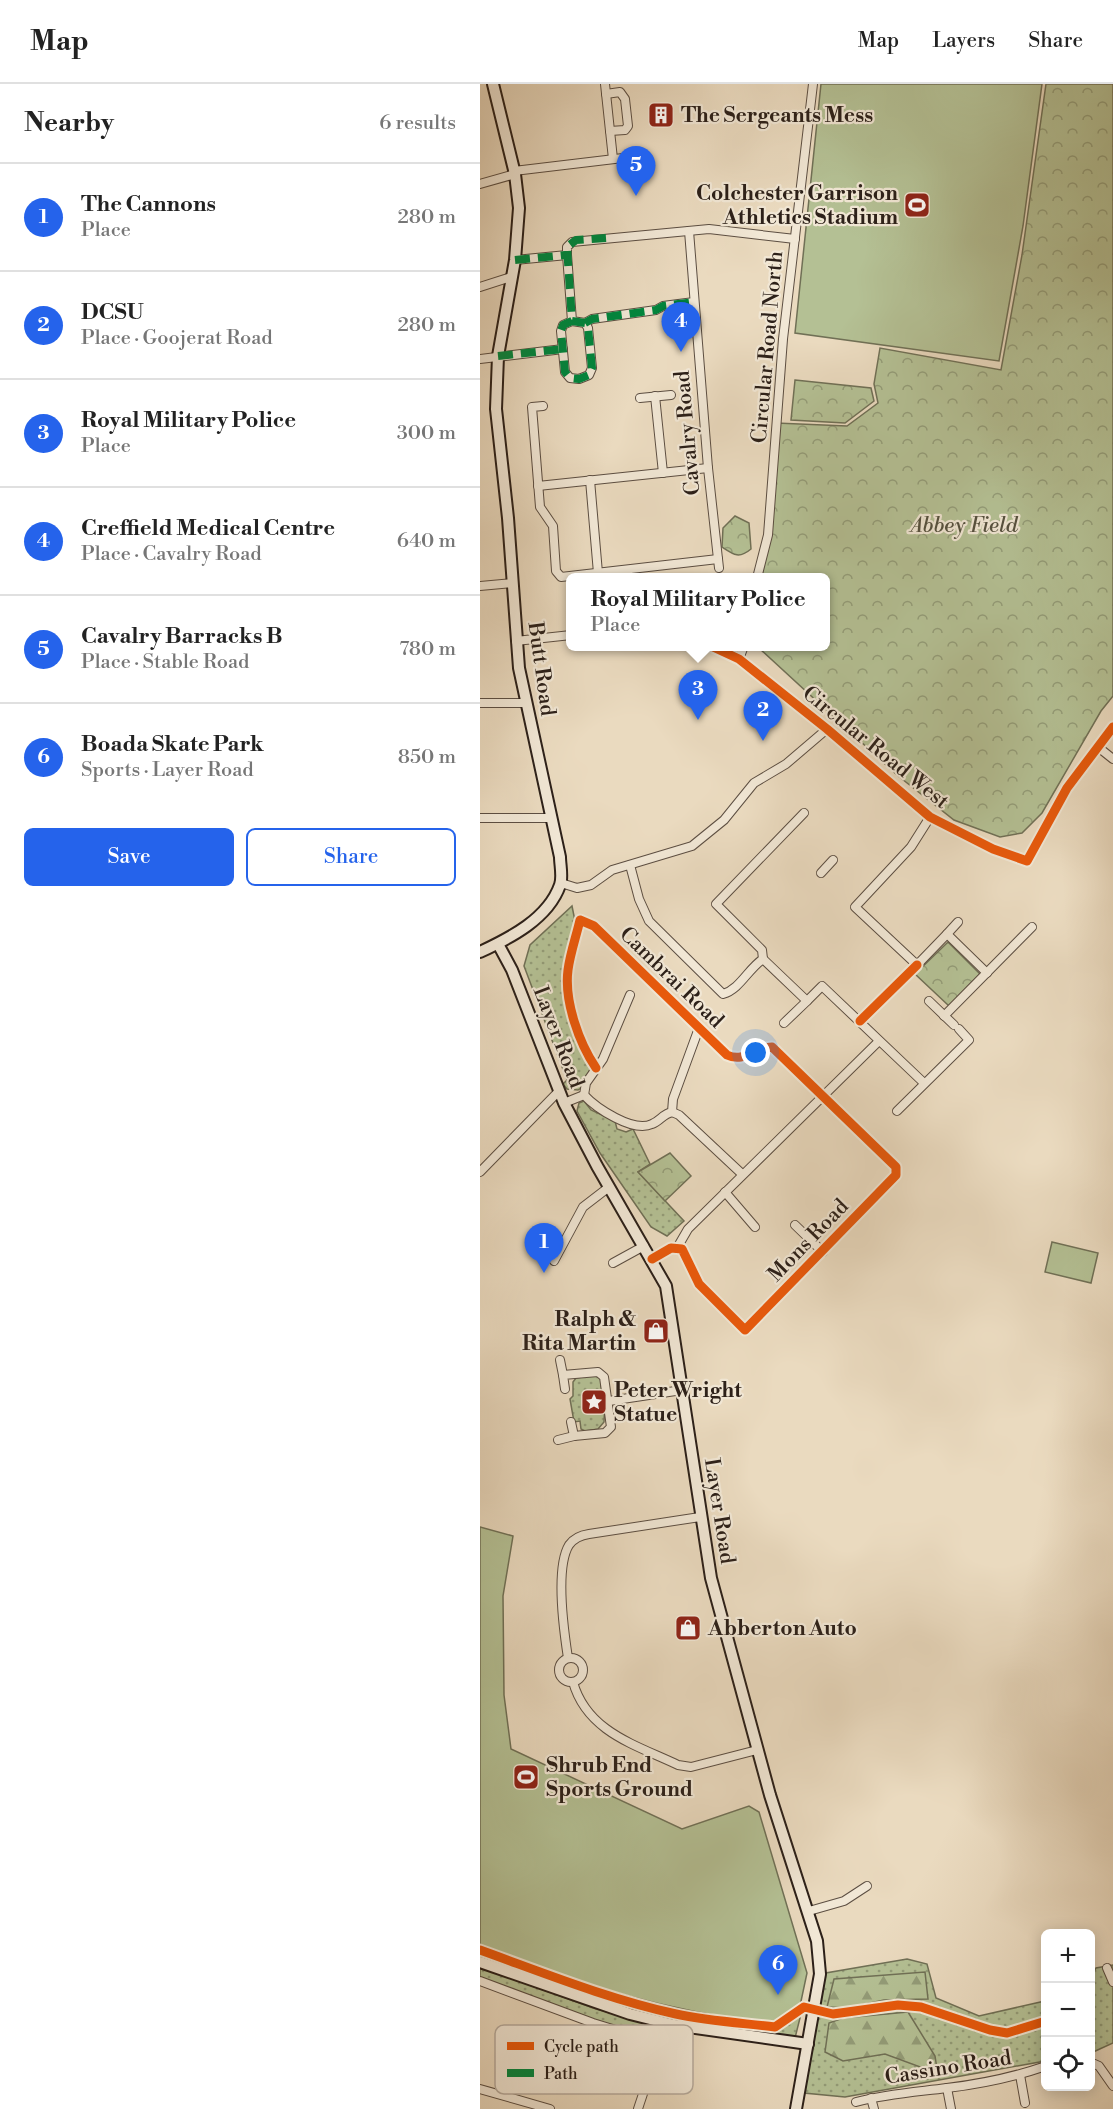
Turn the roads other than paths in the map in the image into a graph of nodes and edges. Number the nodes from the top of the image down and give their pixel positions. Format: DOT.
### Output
graph roads {
  1 [pos="493,84"];
  2 [pos="605,84"];
  3 [pos="813,84"];
  4 [pos="606,94"];
  5 [pos="610,131"];
  6 [pos="623,158"];
  7 [pos="613,159"];
  8 [pos="515,173"];
  9 [pos="480,184"];
  10 [pos="689,231"];
  11 [pos="795,239"];
  12 [pos="567,255"];
  13 [pos="515,260"];
  14 [pos="512,277"];
  15 [pos="480,287"];
  16 [pos="694,302"];
  17 [pos="572,321"];
  18 [pos="585,323"];
  19 [pos="563,349"];
  20 [pos="498,356"];
  21 [pos="480,358"];
  22 [pos="671,395"];
  23 [pos="655,396"];
  24 [pos="640,398"];
  25 [pos="543,406"];
  26 [pos="708,468"];
  27 [pos="663,472"];
  28 [pos="590,480"];
  29 [pos="538,486"];
  30 [pos="718,559"];
  31 [pos="719,568"];
  32 [pos="598,573"];
  33 [pos="642,573"];
  34 [pos="758,573"];
  35 [pos="566,576"];
  36 [pos="512,583"];
  37 [pos="480,586"];
  38 [pos="566,635"];
  39 [pos="516,641"];
  40 [pos="722,651"];
  41 [pos="742,651"];
  42 [pos="739,659"];
  43 [pos="480,703"];
  44 [pos="524,703"];
  45 [pos="1113,728"];
  46 [pos="827,729"];
  47 [pos="1098,747"];
  48 [pos="1113,759"];
  49 [pos="804,813"];
  50 [pos="930,817"];
  51 [pos="480,818"];
  52 [pos="550,818"];
  53 [pos="833,860"];
  54 [pos="630,865"];
  55 [pos="821,873"];
  56 [pos="561,883"];
  57 [pos="958,922"];
  58 [pos="1032,927"];
  59 [pos="947,934"];
  60 [pos="498,944"];
  61 [pos="480,952"];
  62 [pos="763,959"];
  63 [pos="987,973"];
  64 [pos="630,995"];
  65 [pos="807,1001"];
  66 [pos="929,1001"];
  67 [pos="945,1016"];
  68 [pos="784,1023"];
  69 [pos="699,1028"];
  70 [pos="879,1041"];
  71 [pos="596,1068"];
  72 [pos="924,1083"];
  73 [pos="558,1092"];
  74 [pos="584,1095"];
  75 [pos="824,1096"];
  76 [pos="564,1103"];
  77 [pos="897,1111"];
  78 [pos="672,1112"];
  79 [pos="480,1172"];
  80 [pos="742,1174"];
  81 [pos="896,1175"];
  82 [pos="609,1187"];
  83 [pos="725,1192"];
  84 [pos="795,1225"];
  85 [pos="755,1227"];
  86 [pos="644,1246"];
  87 [pos="677,1248"];
  88 [pos="823,1252"];
  89 [pos="652,1259"];
  90 [pos="554,1261"];
  91 [pos="613,1263"];
  92 [pos="560,1360"];
  93 [pos="563,1375"];
  94 [pos="566,1389"];
  95 [pos="682,1390"];
  96 [pos="609,1401"];
  97 [pos="572,1422"];
  98 [pos="573,1436"];
  99 [pos="558,1440"];
  100 [pos="700,1517"];
  101 [pos="568,1658"];
  102 [pos="573,1683"];
  103 [pos="757,1750"];
  104 [pos="867,1886"];
  105 [pos="809,1911"];
  106 [pos="480,1962"];
  107 [pos="1107,1968"];
  108 [pos="480,1982"];
  109 [pos="1113,1982"];
  110 [pos="600,2025"];
  111 [pos="674,2025"];
  112 [pos="693,2028"];
  113 [pos="808,2044"];
  114 [pos="1095,2064"];
  115 [pos="1041,2069"];
  116 [pos="1020,2075"];
  117 [pos="1113,2086"];
  118 [pos="947,2088"];
  119 [pos="480,2089"];
  120 [pos="495,2093"];
  121 [pos="498,2094"];
  122 [pos="642,2094"];
  123 [pos="871,2098"];
  124 [pos="856,2102"];
  125 [pos="1025,2103"];
  126 [pos="550,2109"];
  127 [pos="638,2109"];
  128 [pos="796,2109"];
  129 [pos="874,2109"];
  130 [pos="951,2109"];
  1 -- 8 [label="main road, Butt Road"];
  2 -- 4 [label="street"];
  3 -- 11 [label="street, Circular Road North"];
  4 -- 5 [label="street"];
  4 -- 5 [label="street"];
  5 -- 7 [label="street"];
  6 -- 7 [label="street"];
  7 -- 8 [label="street"];
  8 -- 9 [label="street"];
  8 -- 13 [label="main road, Butt Road"];
  10 -- 11 [label="street"];
  10 -- 12 [label="street"];
  10 -- 16 [label="street, Cavalry Road"];
  11 -- 34 [label="street, Circular Road North"];
  12 -- 13 [label="street"];
  12 -- 17 [label="street"];
  13 -- 14 [label="main road, Butt Road"];
  14 -- 15 [label="street"];
  14 -- 20 [label="main road, Butt Road"];
  16 -- 18 [label="street"];
  16 -- 26 [label="street, Cavalry Road"];
  17 -- 18 [label="street"];
  17 -- 19 [label="street"];
  18 -- 19 [label="street"];
  19 -- 20 [label="street"];
  20 -- 21 [label="street"];
  20 -- 36 [label="main road, Butt Road"];
  22 -- 23 [label="street"];
  23 -- 24 [label="street"];
  23 -- 27 [label="street"];
  25 -- 29 [label="street"];
  26 -- 27 [label="street"];
  26 -- 30 [label="street, Cavalry Road"];
  27 -- 28 [label="street"];
  28 -- 29 [label="street"];
  28 -- 32 [label="street"];
  29 -- 35 [label="street"];
  30 -- 31 [label="street, Cavalry Road"];
  30 -- 33 [label="street"];
  36 -- 37 [label="street"];
  36 -- 39 [label="main road, Butt Road"];
  38 -- 39 [label="street"];
  39 -- 44 [label="main road, Butt Road"];
  40 -- 42 [label="street, Circular Road West"];
  41 -- 42 [label="street"];
  42 -- 46 [label="street, Circular Road West"];
  43 -- 44 [label="street"];
  44 -- 52 [label="main road, Butt Road"];
  45 -- 47 [label="street"];
  46 -- 50 [label="street, Circular Road West"];
  46 -- 54 [label="street"];
  47 -- 48 [label="street"];
  47 -- 50 [label="street, Circular Road West"];
  49 -- 62 [label="street"];
  50 -- 59 [label="street"];
  51 -- 52 [label="street"];
  52 -- 56 [label="main road, Butt Road"];
  53 -- 55 [label="street"];
  54 -- 56 [label="street"];
  54 -- 62 [label="street"];
  56 -- 60 [label="main road"];
  57 -- 59 [label="street"];
  58 -- 63 [label="street"];
  59 -- 63 [label="street"];
  60 -- 61 [label="main road"];
  60 -- 73 [label="main road, Layer Road"];
  62 -- 65 [label="street"];
  63 -- 67 [label="street"];
  64 -- 71 [label="street"];
  65 -- 68 [label="street"];
  65 -- 70 [label="street"];
  66 -- 67 [label="street"];
  67 -- 72 [label="street"];
  69 -- 71 [label="street, Cambrai Road"];
  69 -- 75 [label="street, Cambrai Road"];
  69 -- 78 [label="street"];
  70 -- 72 [label="street"];
  70 -- 75 [label="street"];
  71 -- 74 [label="street"];
  72 -- 77 [label="street"];
  73 -- 76 [label="main road, Layer Road"];
  73 -- 79 [label="street"];
  74 -- 76 [label="street"];
  74 -- 78 [label="street"];
  75 -- 80 [label="street"];
  75 -- 81 [label="street, Cambrai Road"];
  76 -- 82 [label="main road, Layer Road"];
  78 -- 80 [label="street"];
  80 -- 83 [label="street"];
  81 -- 88 [label="street, Mons Road"];
  82 -- 86 [label="main road, Layer Road"];
  82 -- 90 [label="street"];
  83 -- 85 [label="street"];
  83 -- 87 [label="street"];
  84 -- 88 [label="street, Mons Road"];
  86 -- 89 [label="main road, Layer Road"];
  86 -- 91 [label="street"];
  87 -- 88 [label="street, Mons Road"];
  87 -- 89 [label="street"];
  89 -- 95 [label="main road, Layer Road"];
  92 -- 93 [label="street"];
  93 -- 94 [label="street"];
  93 -- 96 [label="street"];
  95 -- 96 [label="street"];
  95 -- 100 [label="main road, Layer Road"];
  96 -- 98 [label="street"];
  97 -- 98 [label="street"];
  98 -- 99 [label="street"];
  100 -- 101 [label="street"];
  100 -- 103 [label="main road, Layer Road"];
  101 -- 102 [label="street"];
  101 -- 102 [label="street"];
  102 -- 103 [label="street"];
  103 -- 105 [label="main road, Layer Road"];
  104 -- 105 [label="street"];
  105 -- 113 [label="main road, Layer Road"];
  106 -- 111 [label="main road"];
  107 -- 109 [label="street"];
  108 -- 110 [label="street"];
  112 -- 113 [label="main road"];
  113 -- 128 [label="main road, Layer Road"];
  114 -- 117 [label="street"];
  115 -- 116 [label="street, Cassino Road"];
  116 -- 118 [label="street, Cassino Road"];
  116 -- 125 [label="street"];
  118 -- 123 [label="street, Cassino Road"];
  118 -- 130 [label="street"];
  119 -- 120 [label="street"];
  121 -- 126 [label="street"];
  122 -- 127 [label="street"];
  123 -- 124 [label="street, Cassino Road"];
  123 -- 129 [label="street"];
}
